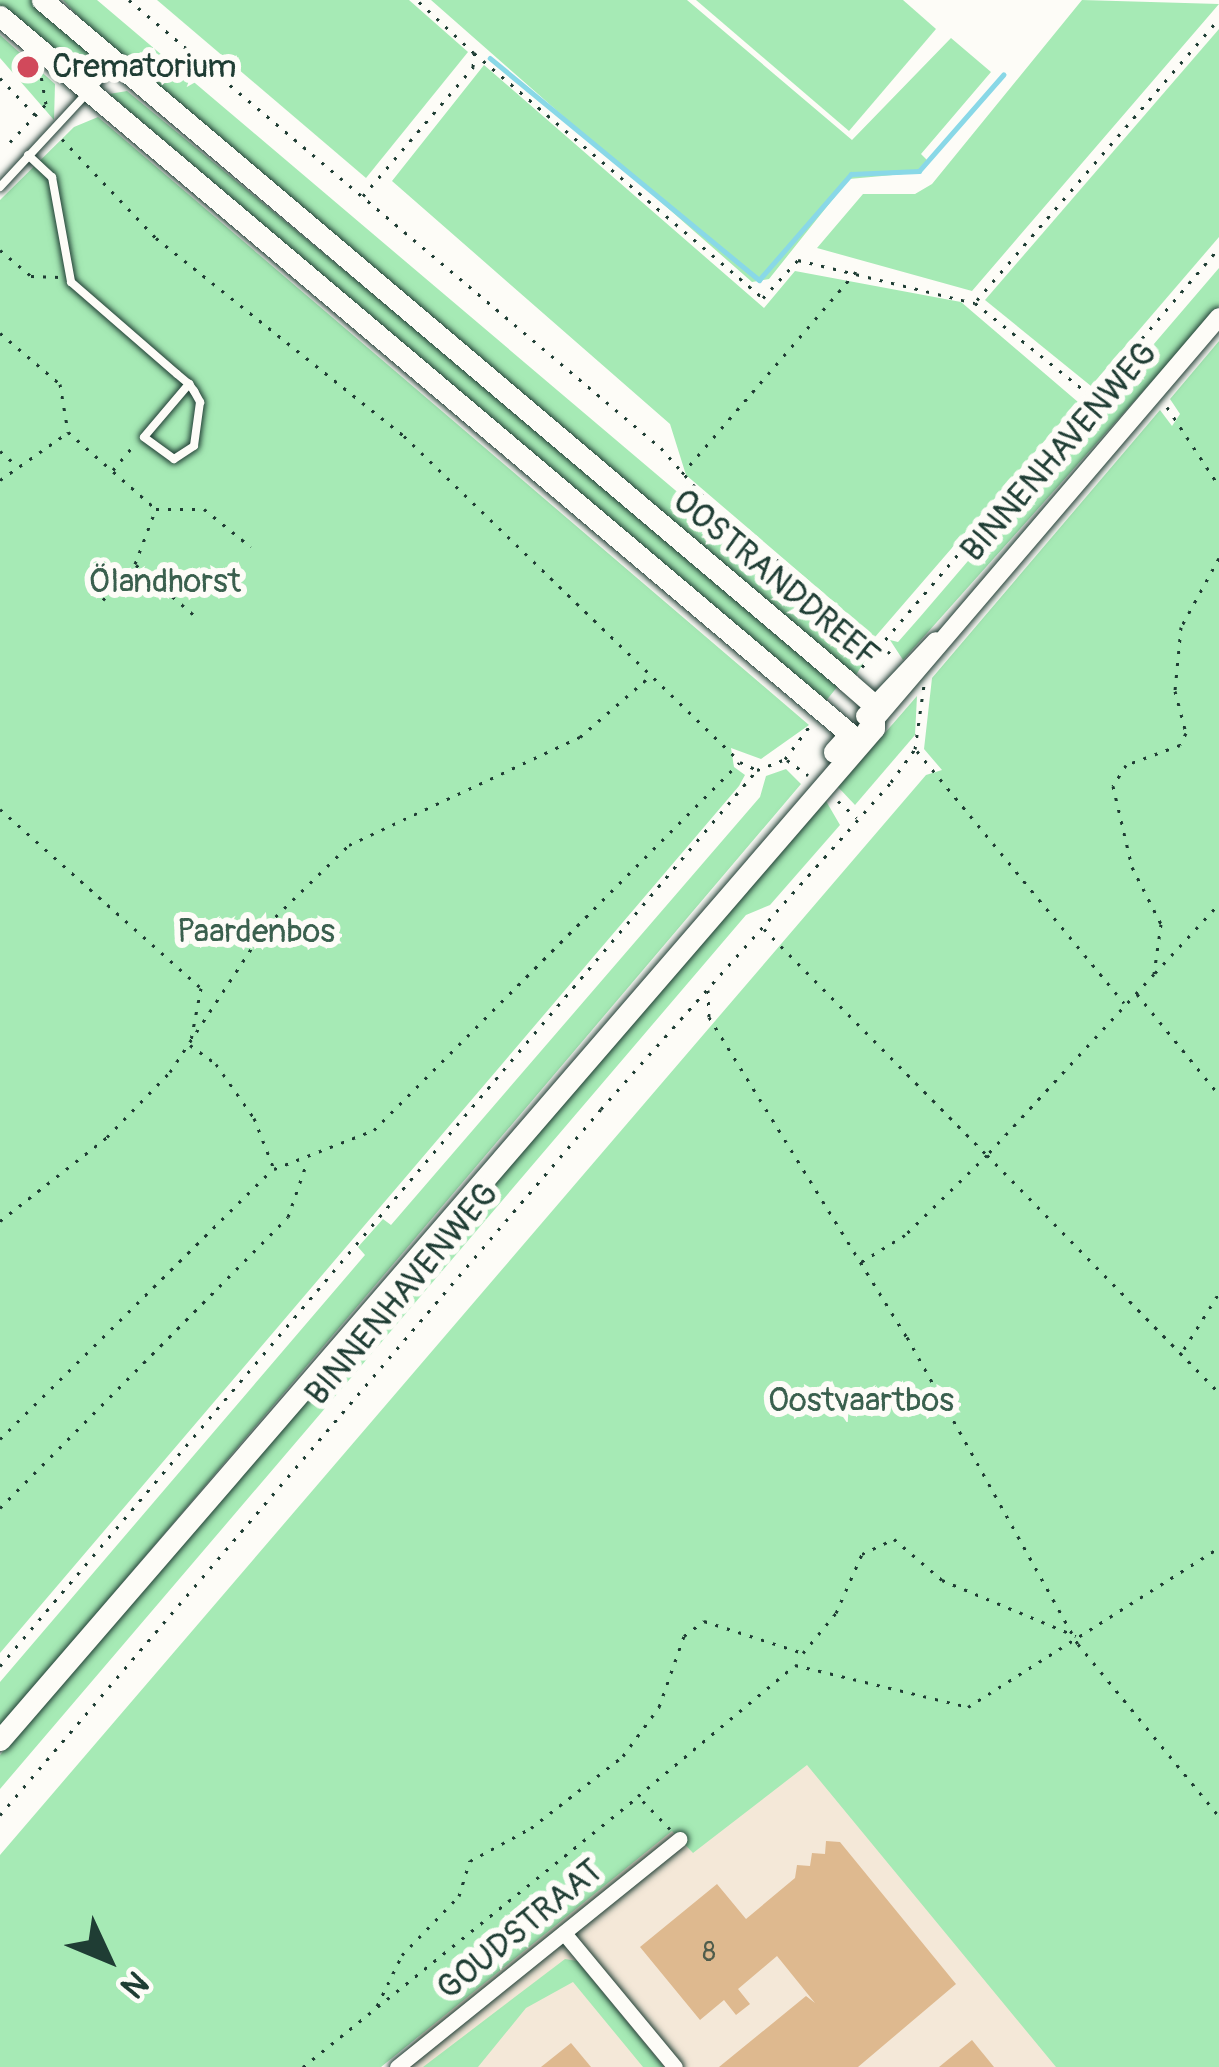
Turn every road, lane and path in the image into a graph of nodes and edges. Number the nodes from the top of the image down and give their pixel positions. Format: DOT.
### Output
graph roads {
  1 [pos="43,0"];
  2 [pos="129,0"];
  3 [pos="416,0"];
  4 [pos="0,16"];
  5 [pos="1219,20"];
  6 [pos="474,53"];
  7 [pos="116,62"];
  8 [pos="31,68"];
  9 [pos="0,78"];
  10 [pos="92,91"];
  11 [pos="35,116"];
  12 [pos="51,130"];
  13 [pos="10,142"];
  14 [pos="28,155"];
  15 [pos="0,187"];
  16 [pos="362,197"];
  17 [pos="1219,248"];
  18 [pos="0,250"];
  19 [pos="856,272"];
  20 [pos="67,275"];
  21 [pos="975,302"];
  22 [pos="1219,317"];
  23 [pos="0,333"];
  24 [pos="188,384"];
  25 [pos="1156,391"];
  26 [pos="1092,396"];
  27 [pos="68,432"];
  28 [pos="144,437"];
  29 [pos="0,451"];
  30 [pos="15,464"];
  31 [pos="112,471"];
  32 [pos="681,476"];
  33 [pos="0,480"];
  34 [pos="1219,486"];
  35 [pos="156,509"];
  36 [pos="251,547"];
  37 [pos="1219,558"];
  38 [pos="134,564"];
  39 [pos="103,599"];
  40 [pos="194,615"];
  41 [pos="949,630"];
  42 [pos="880,646"];
  43 [pos="918,677"];
  44 [pos="648,678"];
  45 [pos="848,682"];
  46 [pos="874,717"];
  47 [pos="850,734"];
  48 [pos="915,749"];
  49 [pos="785,759"];
  50 [pos="740,762"];
  51 [pos="757,770"];
  52 [pos="0,808"];
  53 [pos="782,825"];
  54 [pos="1219,904"];
  55 [pos="762,928"];
  56 [pos="1154,974"];
  57 [pos="708,988"];
  58 [pos="1137,993"];
  59 [pos="1125,1004"];
  60 [pos="190,1045"];
  61 [pos="1219,1095"];
  62 [pos="987,1155"];
  63 [pos="308,1161"];
  64 [pos="274,1169"];
  65 [pos="0,1221"];
  66 [pos="860,1263"];
  67 [pos="1219,1293"];
  68 [pos="1183,1351"];
  69 [pos="1219,1394"];
  70 [pos="0,1438"];
  71 [pos="0,1508"];
  72 [pos="1219,1548"];
  73 [pos="1076,1636"];
  74 [pos="1078,1644"];
  75 [pos="0,1666"];
  76 [pos="0,1740"];
  77 [pos="638,1796"];
  78 [pos="0,1815"];
  79 [pos="1219,1816"];
  80 [pos="680,1839"];
  81 [pos="564,1933"];
  82 [pos="377,2006"];
  83 [pos="303,2067"];
  84 [pos="397,2067"];
  85 [pos="675,2067"];
  1 -- 7 [label="main road, OOSTRANDDREEF"];
  2 -- 16 [label="path"];
  3 -- 6 [label="path"];
  4 -- 10 [label="main road"];
  5 -- 21 [label="path"];
  6 -- 16 [label="path"];
  6 -- 19 [label="path"];
  7 -- 10 [label="lane"];
  7 -- 45 [label="main road, OOSTRANDDREEF"];
  8 -- 11 [label="path"];
  9 -- 11 [label="path"];
  10 -- 12 [label="lane"];
  10 -- 47 [label="main road"];
  11 -- 12 [label="path"];
  11 -- 13 [label="path"];
  12 -- 14 [label="lane"];
  12 -- 44 [label="path"];
  14 -- 15 [label="lane"];
  14 -- 20 [label="lane"];
  16 -- 32 [label="path"];
  17 -- 26 [label="path"];
  18 -- 20 [label="path"];
  19 -- 21 [label="path"];
  19 -- 32 [label="path"];
  20 -- 24 [label="lane"];
  21 -- 26 [label="path"];
  22 -- 25 [label="street, BINNENHAVENWEG"];
  23 -- 27 [label="path"];
  24 -- 28 [label="lane"];
  24 -- 28 [label="lane"];
  25 -- 34 [label="path"];
  25 -- 41 [label="street, BINNENHAVENWEG"];
  26 -- 42 [label="path"];
  27 -- 30 [label="path"];
  27 -- 31 [label="path"];
  28 -- 31 [label="path"];
  29 -- 30 [label="path"];
  30 -- 33 [label="path"];
  31 -- 35 [label="path"];
  32 -- 42 [label="path"];
  35 -- 36 [label="path"];
  35 -- 38 [label="path"];
  37 -- 56 [label="path"];
  38 -- 39 [label="path"];
  38 -- 40 [label="path"];
  41 -- 43 [label="street, BINNENHAVENWEG"];
  41 -- 46 [label="street, BINNENHAVENWEG"];
  42 -- 45 [label="path"];
  43 -- 46 [label="street, BINNENHAVENWEG"];
  43 -- 48 [label="path"];
  44 -- 50 [label="path"];
  44 -- 60 [label="path"];
  45 -- 46 [label="main road, OOSTRANDDREEF"];
  46 -- 47 [label="street"];
  46 -- 53 [label="main road, BINNENHAVENWEG"];
  47 -- 53 [label="main road, BINNENHAVENWEG"];
  48 -- 55 [label="path, BINNENHAVENWEG"];
  48 -- 59 [label="path"];
  49 -- 51 [label="path"];
  50 -- 51 [label="path"];
  50 -- 63 [label="path"];
  51 -- 75 [label="path, BINNENHAVENWEG"];
  52 -- 60 [label="path"];
  53 -- 76 [label="main road, BINNENHAVENWEG"];
  54 -- 56 [label="path"];
  55 -- 57 [label="path, BINNENHAVENWEG"];
  55 -- 62 [label="path"];
  56 -- 58 [label="path"];
  57 -- 66 [label="path"];
  57 -- 78 [label="path, BINNENHAVENWEG"];
  58 -- 59 [label="path"];
  58 -- 61 [label="path"];
  59 -- 62 [label="path"];
  60 -- 64 [label="path"];
  60 -- 65 [label="path"];
  62 -- 66 [label="path"];
  62 -- 68 [label="path"];
  63 -- 64 [label="path"];
  63 -- 71 [label="path"];
  64 -- 70 [label="path"];
  66 -- 73 [label="path"];
  67 -- 68 [label="path"];
  68 -- 69 [label="path"];
  72 -- 74 [label="path"];
  73 -- 74 [label="path"];
  73 -- 82 [label="path"];
  74 -- 77 [label="path"];
  74 -- 79 [label="path"];
  77 -- 80 [label="path"];
  77 -- 82 [label="path"];
  80 -- 81 [label="street, GOUDSTRAAT"];
  81 -- 84 [label="street, GOUDSTRAAT"];
  81 -- 85 [label="street"];
  82 -- 83 [label="path"];
}
